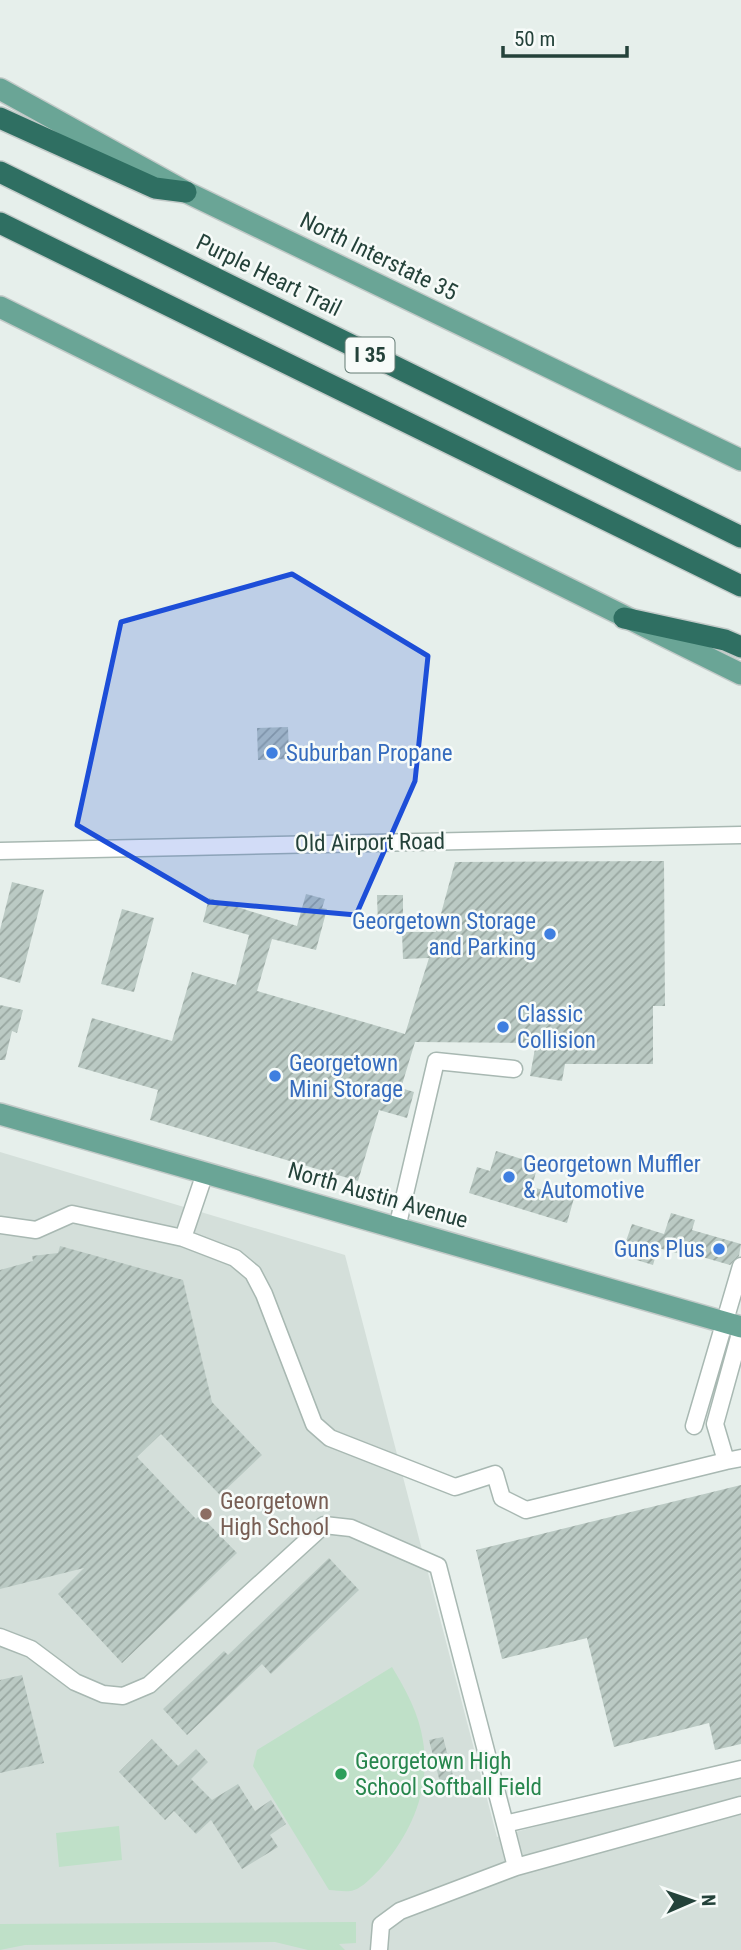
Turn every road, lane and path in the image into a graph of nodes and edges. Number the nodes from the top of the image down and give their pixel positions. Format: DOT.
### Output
graph roads {
  1 [pos="0,89"];
  2 [pos="0,118"];
  3 [pos="0,172"];
  4 [pos="186,192"];
  5 [pos="0,223"];
  6 [pos="0,307"];
  7 [pos="741,460"];
  8 [pos="741,537"];
  9 [pos="741,586"];
  10 [pos="624,618"];
  11 [pos="741,647"];
  12 [pos="741,674"];
  13 [pos="741,835"];
  14 [pos="0,851"];
  15 [pos="514,1069"];
  16 [pos="0,1114"];
  17 [pos="205,1173"];
  18 [pos="0,1225"];
  19 [pos="397,1228"];
  20 [pos="183,1238"];
  21 [pos="741,1266"];
  22 [pos="735,1327"];
  23 [pos="694,1426"];
  24 [pos="733,1459"];
  25 [pos="0,1637"];
  26 [pos="741,1769"];
  27 [pos="741,1805"];
  28 [pos="505,1824"];
  29 [pos="516,1867"];
  30 [pos="379,1950"];
  1 -- 4 [label="main road, North Interstate 35"];
  2 -- 4 [label="highway"];
  3 -- 8 [label="highway, Purple Heart Trail / I 35"];
  4 -- 7 [label="main road, North Interstate 35"];
  5 -- 9 [label="highway, I 35"];
  6 -- 10 [label="main road"];
  10 -- 11 [label="highway"];
  10 -- 12 [label="main road"];
  13 -- 14 [label="street, Old Airport Road"];
  15 -- 19 [label="street"];
  16 -- 17 [label="main road, North Austin Avenue"];
  17 -- 19 [label="main road, North Austin Avenue"];
  17 -- 20 [label="street"];
  18 -- 20 [label="street"];
  19 -- 22 [label="main road, North Austin Avenue"];
  20 -- 24 [label="street"];
  21 -- 22 [label="street"];
  22 -- 23 [label="street"];
  22 -- 24 [label="street"];
  25 -- 28 [label="street"];
  26 -- 28 [label="street"];
  27 -- 29 [label="street"];
  28 -- 29 [label="street"];
  29 -- 30 [label="street"];
}
